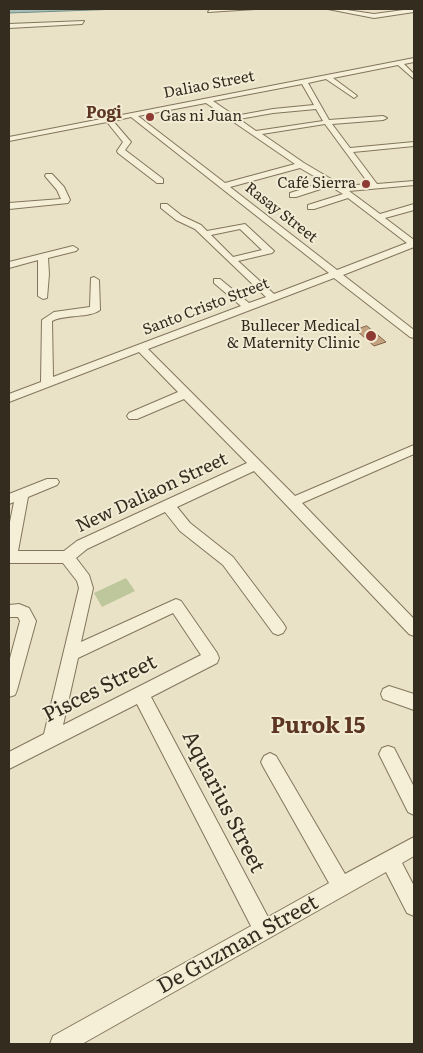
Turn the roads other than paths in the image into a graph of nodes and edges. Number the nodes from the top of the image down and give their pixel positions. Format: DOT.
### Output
graph roads {
  1 [pos="252,9"];
  2 [pos="331,9"];
  3 [pos="403,10"];
  4 [pos="414,10"];
  5 [pos="210,11"];
  6 [pos="82,22"];
  7 [pos="9,26"];
  8 [pos="414,60"];
  9 [pos="400,63"];
  10 [pos="327,77"];
  11 [pos="414,77"];
  12 [pos="304,81"];
  13 [pos="354,96"];
  14 [pos="207,100"];
  15 [pos="318,107"];
  16 [pos="131,114"];
  17 [pos="234,118"];
  18 [pos="383,118"];
  19 [pos="108,119"];
  20 [pos="327,122"];
  21 [pos="65,127"];
  22 [pos="256,133"];
  23 [pos="9,138"];
  24 [pos="72,138"];
  25 [pos="411,144"];
  26 [pos="348,150"];
  27 [pos="414,154"];
  28 [pos="301,165"];
  29 [pos="49,176"];
  30 [pos="160,182"];
  31 [pos="330,182"];
  32 [pos="414,182"];
  33 [pos="374,185"];
  34 [pos="224,186"];
  35 [pos="341,188"];
  36 [pos="293,195"];
  37 [pos="350,195"];
  38 [pos="9,206"];
  39 [pos="164,206"];
  40 [pos="310,207"];
  41 [pos="414,207"];
  42 [pos="378,217"];
  43 [pos="205,234"];
  44 [pos="271,237"];
  45 [pos="414,244"];
  46 [pos="73,249"];
  47 [pos="43,257"];
  48 [pos="231,260"];
  49 [pos="9,265"];
  50 [pos="338,274"];
  51 [pos="94,280"];
  52 [pos="217,281"];
  53 [pos="43,296"];
  54 [pos="273,298"];
  55 [pos="248,307"];
  56 [pos="414,334"];
  57 [pos="141,348"];
  58 [pos="47,384"];
  59 [pos="185,394"];
  60 [pos="9,398"];
  61 [pos="133,416"];
  62 [pos="414,448"];
  63 [pos="255,465"];
  64 [pos="52,482"];
  65 [pos="15,496"];
  66 [pos="293,502"];
  67 [pos="168,506"];
  68 [pos="9,557"];
  69 [pos="67,557"];
  70 [pos="9,611"];
  71 [pos="278,628"];
  72 [pos="414,628"];
  73 [pos="71,654"];
  74 [pos="9,689"];
  75 [pos="141,694"];
  76 [pos="389,694"];
  77 [pos="414,702"];
  78 [pos="51,739"];
  79 [pos="388,754"];
  80 [pos="9,761"];
  81 [pos="270,762"];
  82 [pos="414,806"];
  83 [pos="414,846"];
  84 [pos="390,860"];
  85 [pos="342,887"];
  86 [pos="414,906"];
  87 [pos="264,930"];
  88 [pos="61,1044"];
  1 -- 5 [label="street"];
  2 -- 3 [label="street"];
  3 -- 4 [label="street"];
  6 -- 7 [label="street"];
  8 -- 9 [label="street, Daliao Street"];
  9 -- 10 [label="street, Daliao Street"];
  9 -- 11 [label="street"];
  10 -- 12 [label="street, Daliao Street"];
  10 -- 13 [label="street"];
  12 -- 14 [label="street, Daliao Street"];
  12 -- 15 [label="street"];
  14 -- 16 [label="street, Daliao Street"];
  14 -- 17 [label="street"];
  15 -- 17 [label="street"];
  15 -- 20 [label="street"];
  16 -- 19 [label="street, Daliao Street"];
  16 -- 34 [label="street, Rasay Street"];
  17 -- 22 [label="street"];
  18 -- 20 [label="street"];
  19 -- 21 [label="street, Daliao Street"];
  19 -- 30 [label="street"];
  20 -- 22 [label="street"];
  20 -- 26 [label="street"];
  21 -- 23 [label="street, Daliao Street"];
  21 -- 24 [label="street"];
  22 -- 28 [label="street"];
  25 -- 26 [label="street"];
  25 -- 27 [label="street"];
  26 -- 33 [label="street"];
  28 -- 31 [label="street"];
  28 -- 34 [label="street"];
  29 -- 38 [label="street"];
  31 -- 35 [label="street"];
  31 -- 36 [label="street"];
  32 -- 33 [label="street"];
  33 -- 35 [label="street"];
  34 -- 44 [label="street, Rasay Street"];
  35 -- 37 [label="street"];
  37 -- 40 [label="street"];
  37 -- 42 [label="street"];
  39 -- 43 [label="street"];
  41 -- 42 [label="street"];
  42 -- 45 [label="street"];
  43 -- 44 [label="street"];
  43 -- 48 [label="street"];
  44 -- 48 [label="street"];
  44 -- 50 [label="street, Rasay Street"];
  45 -- 50 [label="street, Santo Cristo Street"];
  46 -- 47 [label="street"];
  47 -- 49 [label="street"];
  47 -- 53 [label="street"];
  48 -- 54 [label="street"];
  50 -- 54 [label="street, Santo Cristo Street"];
  50 -- 56 [label="street, Rasay Street"];
  51 -- 58 [label="street"];
  52 -- 55 [label="street"];
  54 -- 55 [label="street, Santo Cristo Street"];
  55 -- 57 [label="street, Santo Cristo Street"];
  57 -- 58 [label="street, Santo Cristo Street"];
  57 -- 59 [label="street"];
  58 -- 60 [label="street, Santo Cristo Street"];
  59 -- 61 [label="street"];
  59 -- 63 [label="street"];
  62 -- 66 [label="street"];
  63 -- 66 [label="street"];
  63 -- 67 [label="street, New Daliaon Street"];
  64 -- 65 [label="street"];
  65 -- 68 [label="street"];
  66 -- 72 [label="street"];
  67 -- 69 [label="street, New Daliaon Street"];
  67 -- 71 [label="street"];
  68 -- 69 [label="street"];
  69 -- 73 [label="street"];
  70 -- 74 [label="street"];
  73 -- 75 [label="street, Pisces Street"];
  73 -- 78 [label="street"];
  75 -- 78 [label="street, Pisces Street"];
  75 -- 87 [label="street, Aquarius Street"];
  76 -- 77 [label="street"];
  78 -- 80 [label="street, Pisces Street"];
  79 -- 82 [label="street"];
  81 -- 85 [label="street"];
  83 -- 84 [label="street, De Guzman Street"];
  84 -- 85 [label="street, De Guzman Street"];
  84 -- 86 [label="street"];
  85 -- 87 [label="street, De Guzman Street"];
  87 -- 88 [label="street, De Guzman Street"];
}
